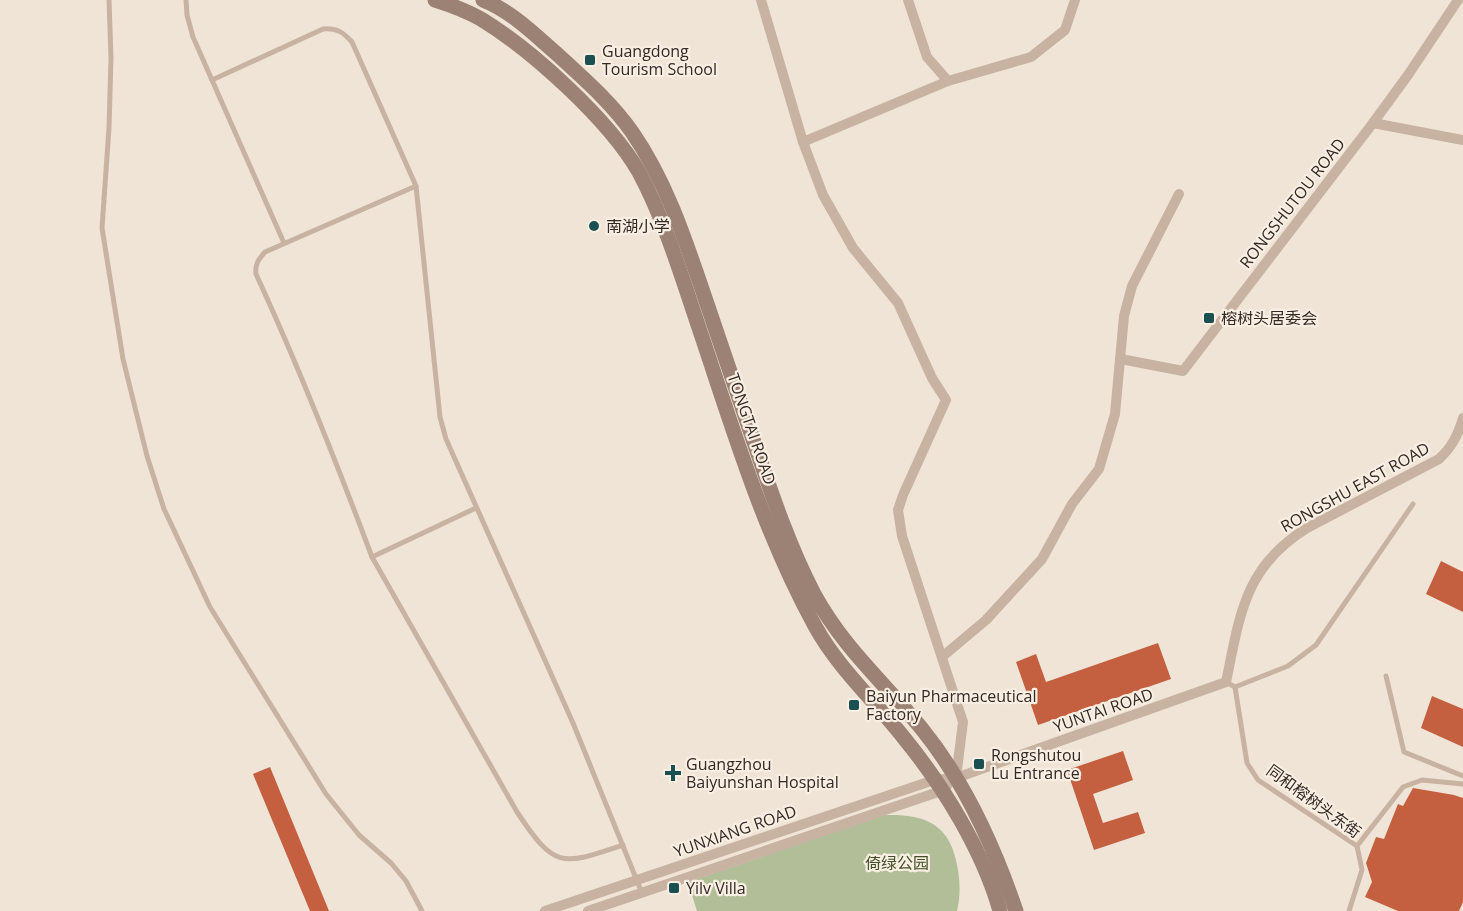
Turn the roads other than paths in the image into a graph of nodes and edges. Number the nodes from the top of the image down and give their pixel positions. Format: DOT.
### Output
graph roads {
  1 [pos="109,0"];
  2 [pos="186,0"];
  3 [pos="435,0"];
  4 [pos="761,0"];
  5 [pos="908,0"];
  6 [pos="1075,0"];
  7 [pos="1458,0"];
  8 [pos="486,1"];
  9 [pos="479,18"];
  10 [pos="212,80"];
  11 [pos="948,81"];
  12 [pos="1373,123"];
  13 [pos="1463,140"];
  14 [pos="803,142"];
  15 [pos="416,186"];
  16 [pos="1179,194"];
  17 [pos="284,243"];
  18 [pos="1121,359"];
  19 [pos="1463,418"];
  20 [pos="1413,504"];
  21 [pos="476,508"];
  22 [pos="372,556"];
  23 [pos="942,657"];
  24 [pos="1386,676"];
  25 [pos="1231,685"];
  26 [pos="1463,776"];
  27 [pos="956,778"];
  28 [pos="1463,784"];
  29 [pos="938,786"];
  30 [pos="623,845"];
  31 [pos="1357,846"];
  32 [pos="637,880"];
  33 [pos="642,893"];
  34 [pos="422,911"];
  35 [pos="545,911"];
  36 [pos="588,911"];
  37 [pos="1000,911"];
  38 [pos="1016,911"];
  39 [pos="1349,911"];
  1 -- 34 [label="lane"];
  2 -- 10 [label="lane"];
  3 -- 9 [label="main road, TONGTAI ROAD"];
  4 -- 14 [label="street"];
  5 -- 11 [label="street"];
  6 -- 11 [label="street"];
  7 -- 12 [label="street, RONGSHUTOU ROAD"];
  8 -- 9 [label="street"];
  8 -- 27 [label="main road, TONGTAI ROAD"];
  9 -- 29 [label="main road, TONGTAI ROAD"];
  10 -- 15 [label="lane"];
  10 -- 17 [label="lane"];
  11 -- 14 [label="street"];
  12 -- 13 [label="street"];
  12 -- 18 [label="street, RONGSHUTOU ROAD"];
  14 -- 23 [label="street"];
  15 -- 17 [label="lane"];
  15 -- 21 [label="lane"];
  16 -- 18 [label="street"];
  17 -- 22 [label="lane"];
  18 -- 23 [label="street"];
  19 -- 25 [label="street, RONGSHU EAST ROAD"];
  20 -- 25 [label="lane"];
  21 -- 22 [label="lane"];
  21 -- 30 [label="lane"];
  22 -- 30 [label="lane"];
  23 -- 27 [label="street"];
  24 -- 26 [label="lane"];
  25 -- 27 [label="street, YUNTAI ROAD"];
  25 -- 31 [label="lane, 同和榕树头东街"];
  27 -- 29 [label="street, YUNTAI ROAD"];
  27 -- 38 [label="main road, TONGTAI ROAD"];
  28 -- 31 [label="lane"];
  29 -- 32 [label="street, YUNXIANG ROAD"];
  29 -- 33 [label="street, YUNXIANG ROAD"];
  29 -- 37 [label="main road, TONGTAI ROAD"];
  30 -- 32 [label="lane"];
  31 -- 39 [label="lane, 同和榕树头东街"];
  32 -- 33 [label="lane"];
  32 -- 35 [label="street, YUNXIANG ROAD"];
  33 -- 36 [label="street, YUNXIANG ROAD"];
}
